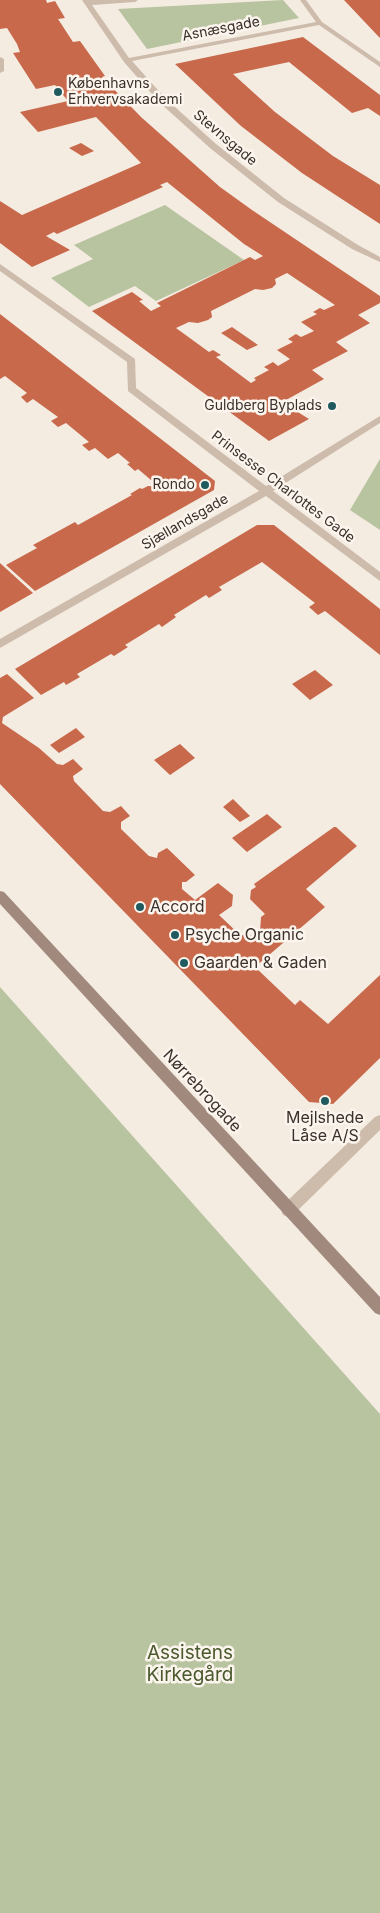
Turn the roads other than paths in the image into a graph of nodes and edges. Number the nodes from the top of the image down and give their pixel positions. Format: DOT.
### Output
graph roads {
  1 [pos="135,0"];
  2 [pos="302,0"];
  3 [pos="86,2"];
  4 [pos="320,23"];
  5 [pos="0,59"];
  6 [pos="126,60"];
  7 [pos="380,65"];
  8 [pos="0,71"];
  9 [pos="380,260"];
  10 [pos="0,267"];
  11 [pos="380,419"];
  12 [pos="266,491"];
  13 [pos="380,577"];
  14 [pos="0,644"];
  15 [pos="0,896"];
  16 [pos="380,1121"];
  17 [pos="288,1210"];
  18 [pos="380,1308"];
  1 -- 3 [label="street"];
  2 -- 4 [label="street"];
  3 -- 6 [label="street, Stevnsgade"];
  4 -- 6 [label="street, Asnæsgade"];
  4 -- 7 [label="street"];
  5 -- 8 [label="street"];
  6 -- 9 [label="street, Stevnsgade"];
  10 -- 12 [label="street, Prinsesse Charlottes Gade"];
  11 -- 12 [label="street, Sjællandsgade"];
  12 -- 13 [label="street, Prinsesse Charlottes Gade"];
  12 -- 14 [label="street, Sjællandsgade"];
  15 -- 17 [label="street, Nørrebrogade"];
  16 -- 17 [label="street"];
  17 -- 18 [label="street, Nørrebrogade"];
}
